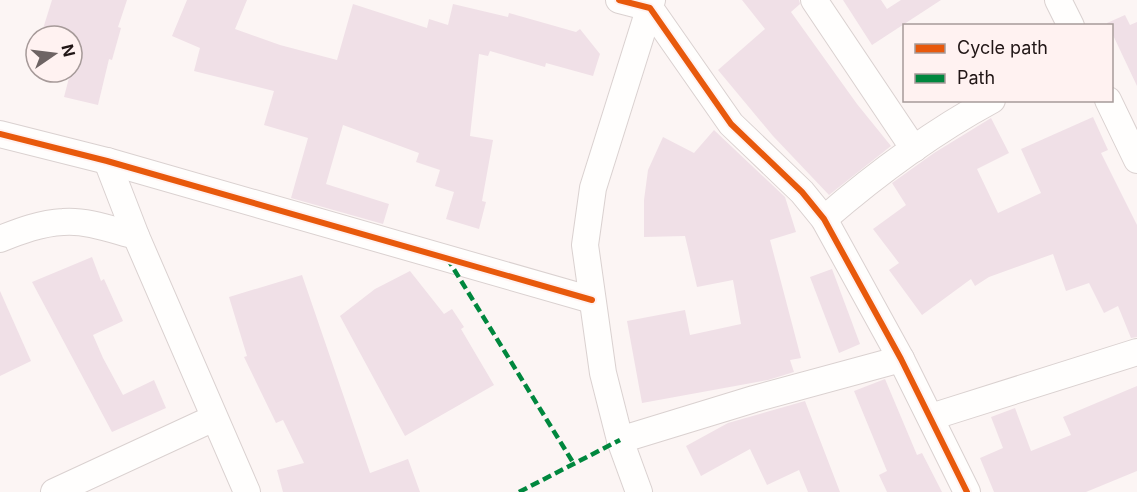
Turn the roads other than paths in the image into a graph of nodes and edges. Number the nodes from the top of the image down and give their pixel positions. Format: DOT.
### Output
graph roads {
  1 [pos="619,0"];
  2 [pos="814,0"];
  3 [pos="1058,0"];
  4 [pos="651,4"];
  5 [pos="1070,24"];
  6 [pos="988,102"];
  7 [pos="1109,102"];
  8 [pos="0,134"];
  9 [pos="914,149"];
  10 [pos="1137,160"];
  11 [pos="107,161"];
  12 [pos="824,219"];
  13 [pos="136,236"];
  14 [pos="0,239"];
  15 [pos="592,300"];
  16 [pos="1137,352"];
  17 [pos="901,359"];
  18 [pos="931,417"];
  19 [pos="214,418"];
  20 [pos="620,440"];
  21 [pos="54,492"];
  22 [pos="247,492"];
  23 [pos="639,492"];
  24 [pos="967,492"];
  1 -- 4 [label="street"];
  2 -- 9 [label="street"];
  3 -- 5 [label="street"];
  4 -- 12 [label="street"];
  4 -- 15 [label="street"];
  6 -- 9 [label="street"];
  7 -- 10 [label="street"];
  8 -- 11 [label="street"];
  9 -- 12 [label="street"];
  11 -- 13 [label="street"];
  11 -- 15 [label="street"];
  12 -- 17 [label="street"];
  13 -- 14 [label="street"];
  13 -- 19 [label="street"];
  15 -- 20 [label="street"];
  16 -- 18 [label="street"];
  17 -- 18 [label="street"];
  17 -- 20 [label="street"];
  18 -- 24 [label="street"];
  19 -- 21 [label="street"];
  19 -- 22 [label="street"];
  20 -- 23 [label="street"];
}
